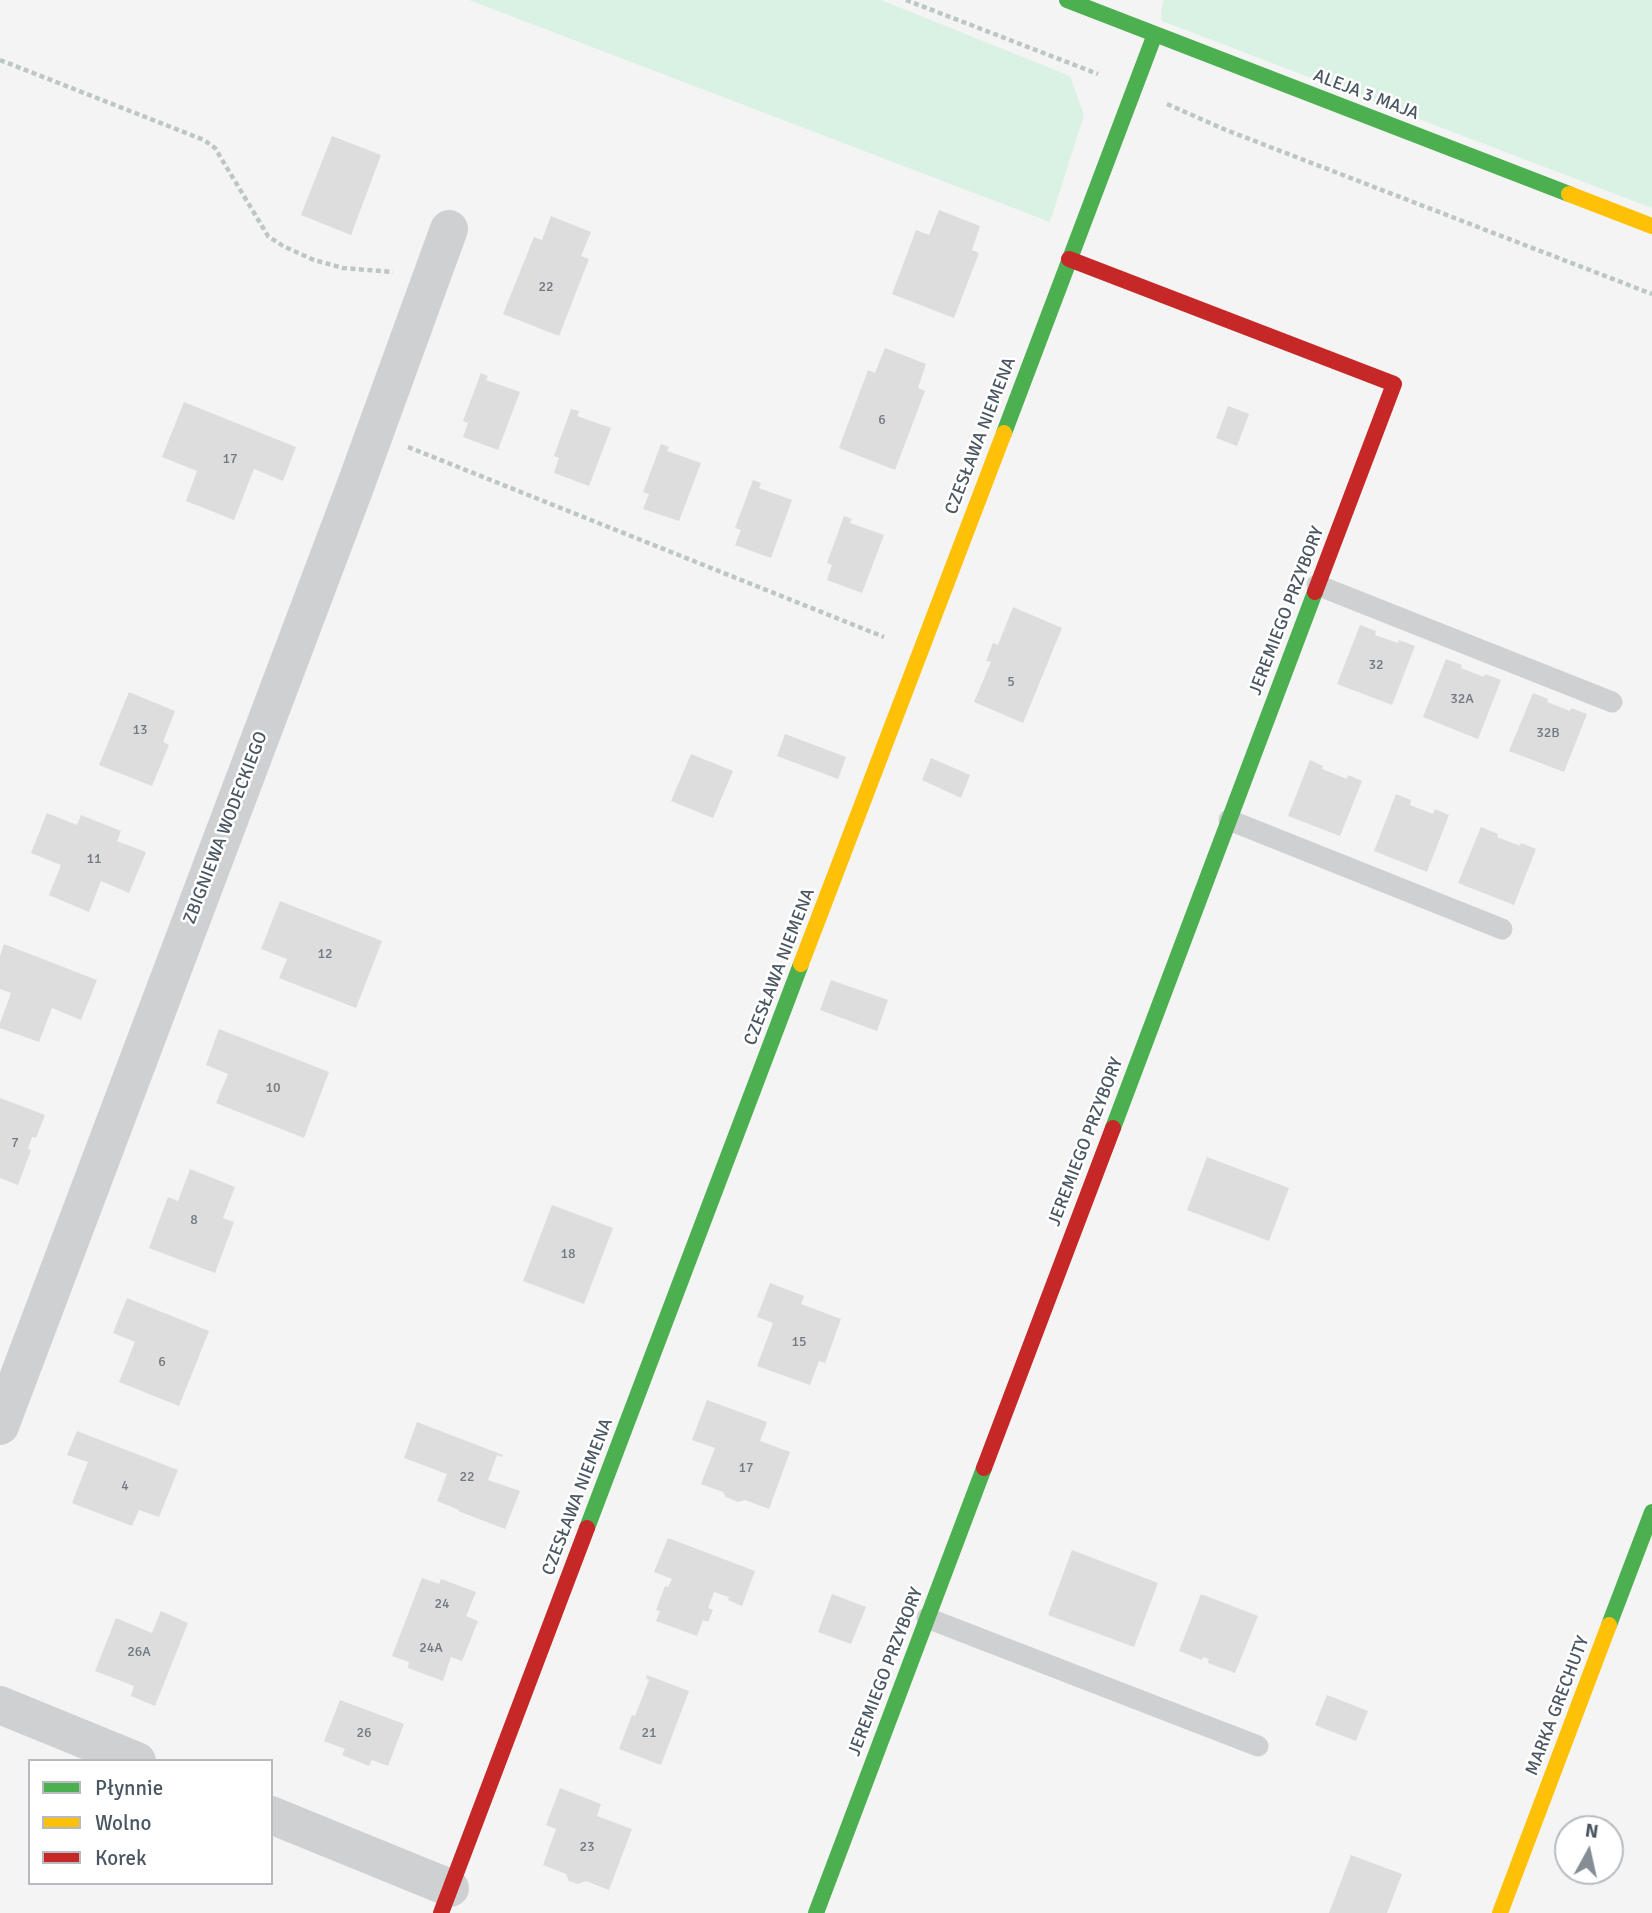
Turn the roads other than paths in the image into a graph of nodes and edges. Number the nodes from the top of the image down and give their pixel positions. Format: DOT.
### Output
graph roads {
  1 [pos="1067,0"];
  2 [pos="1155,34"];
  3 [pos="1652,226"];
  4 [pos="449,229"];
  5 [pos="1069,259"];
  6 [pos="1317,585"];
  7 [pos="1612,702"];
  8 [pos="1228,820"];
  9 [pos="1502,929"];
  10 [pos="0,1426"];
  11 [pos="1652,1512"];
  12 [pos="927,1618"];
  13 [pos="0,1705"];
  14 [pos="1258,1746"];
  15 [pos="132,1759"];
  16 [pos="273,1816"];
  17 [pos="446,1900"];
  18 [pos="816,1913"];
  19 [pos="1500,1913"];
  1 -- 2 [label="street, ALEJA 3 MAJA"];
  2 -- 3 [label="street, ALEJA 3 MAJA"];
  2 -- 5 [label="street, CZESŁAWA NIEMENA"];
  4 -- 10 [label="street, ZBIGNIEWA WODECKIEGO"];
  5 -- 6 [label="street, JEREMIEGO PRZYBORY"];
  5 -- 17 [label="street, CZESŁAWA NIEMENA"];
  6 -- 7 [label="lane"];
  6 -- 8 [label="street, JEREMIEGO PRZYBORY"];
  8 -- 9 [label="lane"];
  8 -- 12 [label="street, JEREMIEGO PRZYBORY"];
  11 -- 19 [label="street, MARKA GRECHUTY"];
  12 -- 14 [label="lane"];
  12 -- 18 [label="street, JEREMIEGO PRZYBORY"];
  13 -- 15 [label="street"];
  16 -- 17 [label="street"];
}
